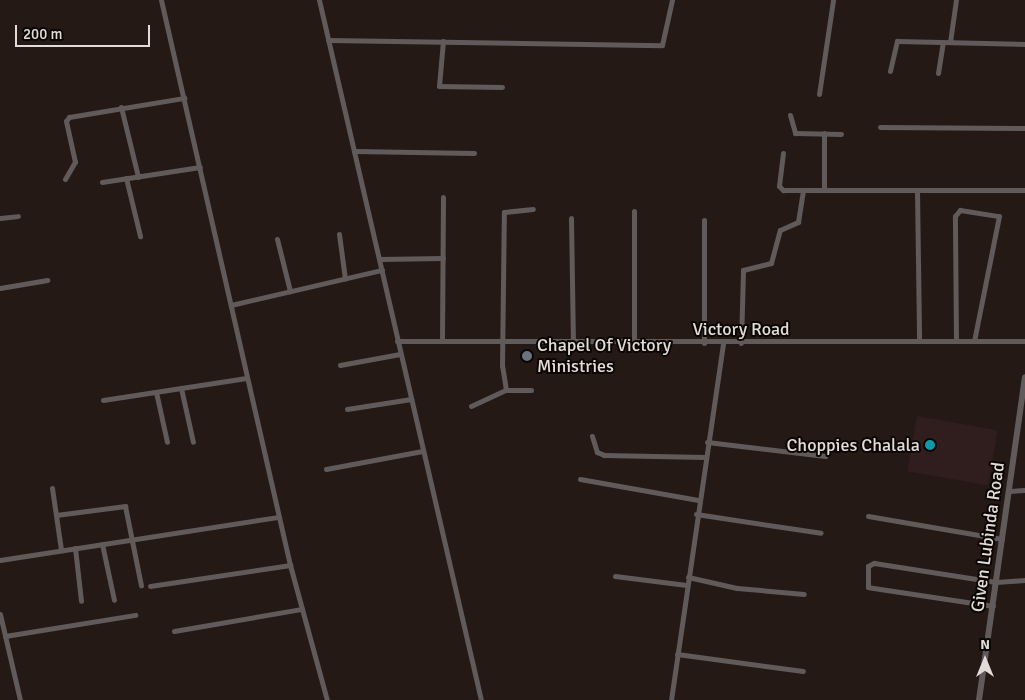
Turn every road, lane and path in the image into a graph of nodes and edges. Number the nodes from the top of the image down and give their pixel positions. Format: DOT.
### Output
graph roads {
  1 [pos="161,0"];
  2 [pos="320,0"];
  3 [pos="672,0"];
  4 [pos="833,0"];
  5 [pos="956,0"];
  6 [pos="328,40"];
  7 [pos="443,41"];
  8 [pos="943,42"];
  9 [pos="950,42"];
  10 [pos="1025,44"];
  11 [pos="890,72"];
  12 [pos="938,73"];
  13 [pos="502,87"];
  14 [pos="819,94"];
  15 [pos="184,98"];
  16 [pos="121,107"];
  17 [pos="790,114"];
  18 [pos="880,127"];
  19 [pos="1025,128"];
  20 [pos="824,134"];
  21 [pos="841,134"];
  22 [pos="354,152"];
  23 [pos="474,153"];
  24 [pos="783,153"];
  25 [pos="200,167"];
  26 [pos="138,177"];
  27 [pos="65,178"];
  28 [pos="126,178"];
  29 [pos="102,182"];
  30 [pos="824,190"];
  31 [pos="917,190"];
  32 [pos="1025,190"];
  33 [pos="803,191"];
  34 [pos="443,197"];
  35 [pos="533,209"];
  36 [pos="634,211"];
  37 [pos="18,216"];
  38 [pos="0,218"];
  39 [pos="571,218"];
  40 [pos="704,220"];
  41 [pos="340,234"];
  42 [pos="140,236"];
  43 [pos="277,239"];
  44 [pos="443,258"];
  45 [pos="380,259"];
  46 [pos="382,270"];
  47 [pos="346,279"];
  48 [pos="47,280"];
  49 [pos="0,288"];
  50 [pos="290,291"];
  51 [pos="231,305"];
  52 [pos="442,340"];
  53 [pos="397,341"];
  54 [pos="503,341"];
  55 [pos="919,341"];
  56 [pos="956,341"];
  57 [pos="974,341"];
  58 [pos="1025,341"];
  59 [pos="572,342"];
  60 [pos="634,343"];
  61 [pos="704,343"];
  62 [pos="723,343"];
  63 [pos="741,343"];
  64 [pos="400,354"];
  65 [pos="340,365"];
  66 [pos="246,378"];
  67 [pos="1025,379"];
  68 [pos="181,388"];
  69 [pos="506,390"];
  70 [pos="531,390"];
  71 [pos="156,392"];
  72 [pos="103,400"];
  73 [pos="411,400"];
  74 [pos="470,406"];
  75 [pos="347,409"];
  76 [pos="1022,425"];
  77 [pos="592,436"];
  78 [pos="167,442"];
  79 [pos="193,442"];
  80 [pos="707,442"];
  81 [pos="422,451"];
  82 [pos="824,456"];
  83 [pos="705,457"];
  84 [pos="326,469"];
  85 [pos="580,479"];
  86 [pos="52,488"];
  87 [pos="1010,490"];
  88 [pos="1025,490"];
  89 [pos="698,500"];
  90 [pos="696,514"];
  91 [pos="56,515"];
  92 [pos="868,516"];
  93 [pos="279,518"];
  94 [pos="821,533"];
  95 [pos="1002,539"];
  96 [pos="132,540"];
  97 [pos="102,544"];
  98 [pos="75,548"];
  99 [pos="61,550"];
  100 [pos="0,560"];
  101 [pos="290,565"];
  102 [pos="615,576"];
  103 [pos="688,577"];
  104 [pos="1025,580"];
  105 [pos="996,582"];
  106 [pos="141,585"];
  107 [pos="686,585"];
  108 [pos="150,586"];
  109 [pos="804,594"];
  110 [pos="114,600"];
  111 [pos="81,601"];
  112 [pos="993,606"];
  113 [pos="302,610"];
  114 [pos="0,614"];
  115 [pos="136,615"];
  116 [pos="174,631"];
  117 [pos="3,633"];
  118 [pos="677,654"];
  119 [pos="803,671"];
  120 [pos="20,700"];
  121 [pos="327,700"];
  122 [pos="481,700"];
  123 [pos="671,700"];
  124 [pos="979,700"];
  1 -- 25 [label="street"];
  2 -- 6 [label="street"];
  3 -- 7 [label="street"];
  4 -- 14 [label="street"];
  5 -- 9 [label="street"];
  6 -- 7 [label="street"];
  6 -- 22 [label="street"];
  7 -- 13 [label="street"];
  8 -- 9 [label="street"];
  8 -- 11 [label="street"];
  8 -- 12 [label="street"];
  9 -- 10 [label="street"];
  15 -- 16 [label="street"];
  16 -- 26 [label="street"];
  16 -- 27 [label="street"];
  17 -- 20 [label="street"];
  18 -- 19 [label="street"];
  20 -- 21 [label="street"];
  20 -- 30 [label="street"];
  22 -- 23 [label="street"];
  22 -- 45 [label="street"];
  24 -- 33 [label="street"];
  25 -- 26 [label="street"];
  25 -- 51 [label="street"];
  26 -- 28 [label="street"];
  28 -- 29 [label="street"];
  28 -- 42 [label="street"];
  30 -- 31 [label="street"];
  30 -- 33 [label="street"];
  31 -- 32 [label="street"];
  31 -- 55 [label="street"];
  33 -- 63 [label="street"];
  34 -- 44 [label="street"];
  35 -- 54 [label="street"];
  36 -- 60 [label="street"];
  37 -- 38 [label="street"];
  39 -- 59 [label="street"];
  40 -- 61 [label="street"];
  41 -- 47 [label="street"];
  43 -- 50 [label="street"];
  44 -- 45 [label="street"];
  44 -- 52 [label="street"];
  45 -- 46 [label="street"];
  46 -- 47 [label="street"];
  46 -- 53 [label="street"];
  47 -- 50 [label="street"];
  48 -- 49 [label="street"];
  50 -- 51 [label="street"];
  51 -- 66 [label="street"];
  52 -- 53 [label="street, Victory Road"];
  52 -- 54 [label="street, Victory Road"];
  53 -- 64 [label="street"];
  54 -- 59 [label="street, Victory Road"];
  54 -- 69 [label="street"];
  55 -- 56 [label="street, Victory Road"];
  55 -- 63 [label="street, Victory Road"];
  56 -- 57 [label="street, Victory Road"];
  56 -- 57 [label="street"];
  57 -- 58 [label="street, Victory Road"];
  59 -- 60 [label="street, Victory Road"];
  60 -- 61 [label="street, Victory Road"];
  61 -- 62 [label="street, Victory Road"];
  62 -- 63 [label="street, Victory Road"];
  62 -- 80 [label="street"];
  64 -- 65 [label="street"];
  64 -- 73 [label="street"];
  66 -- 68 [label="street"];
  66 -- 93 [label="street"];
  67 -- 76 [label="street, Given Lubinda Road"];
  68 -- 71 [label="street"];
  68 -- 79 [label="street"];
  69 -- 70 [label="street"];
  69 -- 74 [label="street"];
  71 -- 72 [label="street"];
  71 -- 78 [label="street"];
  73 -- 75 [label="street"];
  73 -- 81 [label="street"];
  76 -- 87 [label="street, Given Lubinda Road"];
  77 -- 83 [label="street"];
  80 -- 82 [label="street"];
  80 -- 83 [label="street"];
  81 -- 84 [label="street"];
  81 -- 122 [label="street"];
  83 -- 89 [label="street"];
  85 -- 89 [label="street"];
  86 -- 91 [label="street"];
  87 -- 88 [label="street"];
  87 -- 95 [label="street, Given Lubinda Road"];
  89 -- 90 [label="street"];
  90 -- 94 [label="street"];
  90 -- 103 [label="street"];
  91 -- 96 [label="street"];
  91 -- 99 [label="street"];
  92 -- 95 [label="street"];
  93 -- 96 [label="street"];
  93 -- 101 [label="street"];
  95 -- 105 [label="street, Given Lubinda Road"];
  96 -- 97 [label="street"];
  96 -- 106 [label="street"];
  97 -- 98 [label="street"];
  97 -- 110 [label="street"];
  98 -- 99 [label="street"];
  98 -- 111 [label="street"];
  99 -- 100 [label="street"];
  101 -- 108 [label="street"];
  101 -- 113 [label="street"];
  102 -- 107 [label="street"];
  103 -- 107 [label="street"];
  103 -- 109 [label="street"];
  104 -- 105 [label="street"];
  105 -- 112 [label="street, Given Lubinda Road"];
  105 -- 112 [label="street"];
  107 -- 118 [label="street"];
  112 -- 124 [label="street, Given Lubinda Road"];
  113 -- 116 [label="street"];
  113 -- 121 [label="street"];
  114 -- 117 [label="street"];
  115 -- 117 [label="street"];
  117 -- 120 [label="street"];
  118 -- 119 [label="street"];
  118 -- 123 [label="street"];
}
